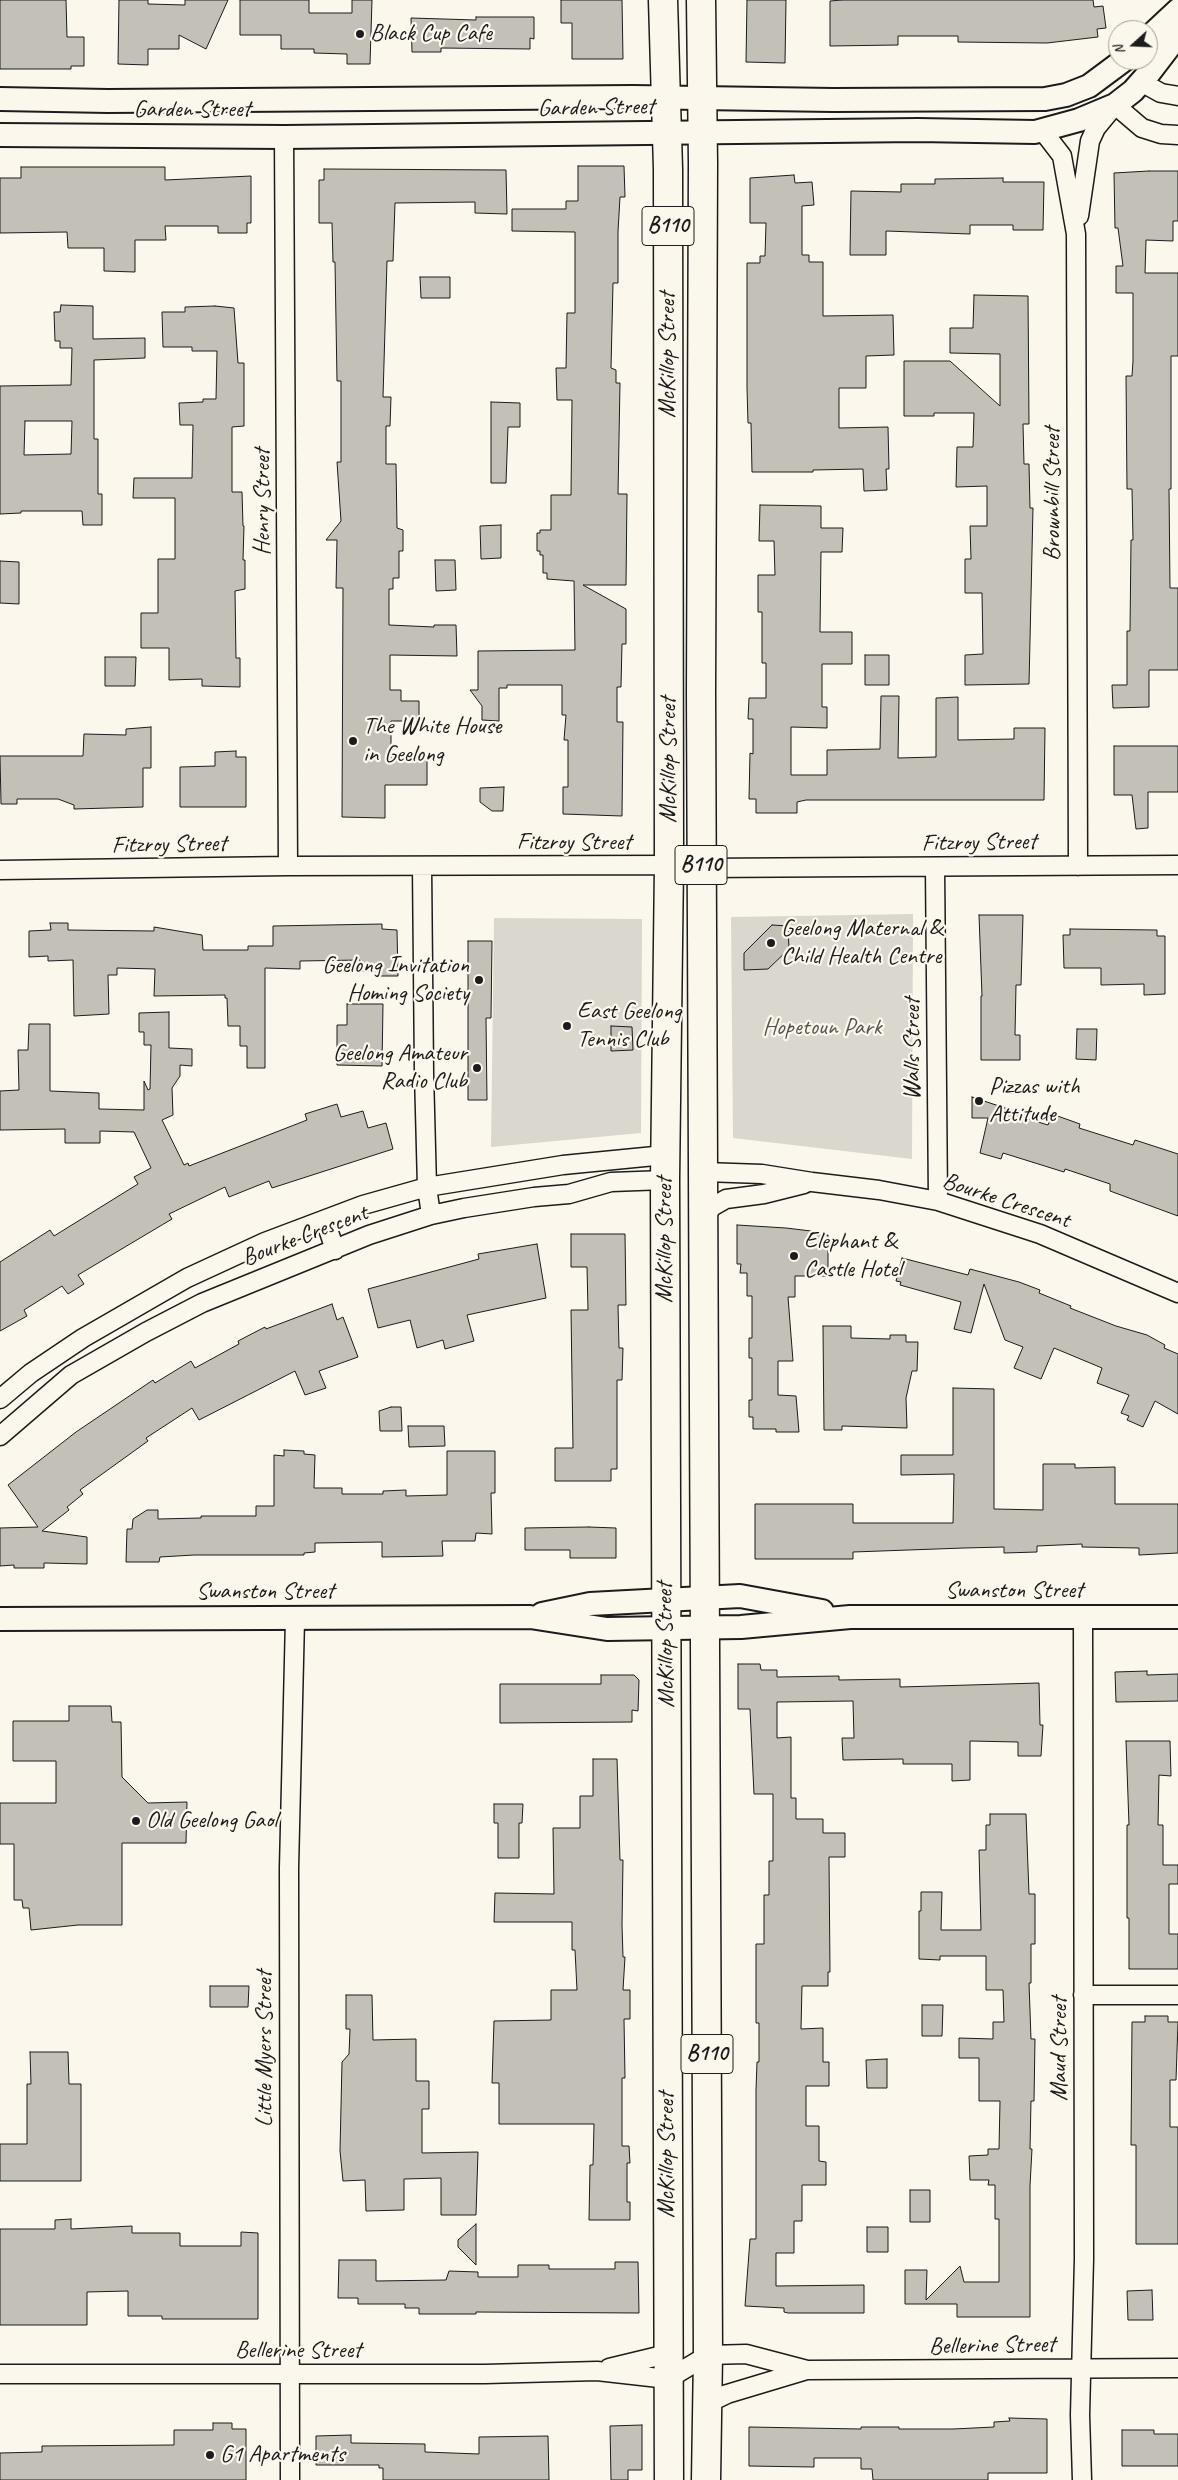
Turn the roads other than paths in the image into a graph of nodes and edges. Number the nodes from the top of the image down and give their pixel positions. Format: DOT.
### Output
graph roads {
  1 [pos="663,0"];
  2 [pos="701,0"];
  3 [pos="1178,10"];
  4 [pos="1158,29"];
  5 [pos="1178,35"];
  6 [pos="1111,70"];
  7 [pos="1142,82"];
  8 [pos="1178,96"];
  9 [pos="665,97"];
  10 [pos="702,97"];
  11 [pos="0,99"];
  12 [pos="1045,99"];
  13 [pos="1115,104"];
  14 [pos="1042,130"];
  15 [pos="666,133"];
  16 [pos="703,133"];
  17 [pos="0,135"];
  18 [pos="1178,135"];
  19 [pos="284,137"];
  20 [pos="1076,234"];
  21 [pos="669,865"];
  22 [pos="1178,865"];
  23 [pos="288,866"];
  24 [pos="422,866"];
  25 [pos="1078,866"];
  26 [pos="935,867"];
  27 [pos="701,868"];
  28 [pos="0,870"];
  29 [pos="665,1167"];
  30 [pos="704,1172"];
  31 [pos="812,1182"];
  32 [pos="427,1187"];
  33 [pos="938,1201"];
  34 [pos="431,1215"];
  35 [pos="703,1219"];
  36 [pos="325,1220"];
  37 [pos="666,1226"];
  38 [pos="335,1250"];
  39 [pos="1178,1293"];
  40 [pos="0,1399"];
  41 [pos="0,1436"];
  42 [pos="705,1598"];
  43 [pos="666,1600"];
  44 [pos="530,1617"];
  45 [pos="850,1617"];
  46 [pos="1083,1617"];
  47 [pos="1178,1617"];
  48 [pos="295,1618"];
  49 [pos="0,1620"];
  50 [pos="705,1627"];
  51 [pos="666,1628"];
  52 [pos="1084,1995"];
  53 [pos="1178,1995"];
  54 [pos="708,2355"];
  55 [pos="667,2367"];
  56 [pos="1178,2368"];
  57 [pos="1081,2369"];
  58 [pos="807,2370"];
  59 [pos="596,2371"];
  60 [pos="0,2374"];
  61 [pos="290,2375"];
  62 [pos="706,2404"];
  63 [pos="290,2480"];
  64 [pos="668,2480"];
  65 [pos="706,2480"];
  66 [pos="1082,2480"];
  1 -- 9 [label="highway, McKillop Street / B110"];
  2 -- 10 [label="highway, McKillop Street / B110"];
  3 -- 4 [label="street"];
  5 -- 7 [label="street, Garden Street"];
  6 -- 12 [label="street"];
  7 -- 8 [label="street"];
  7 -- 12 [label="street"];
  7 -- 13 [label="street, Garden Street"];
  9 -- 10 [label="street, Garden Street"];
  9 -- 11 [label="street, Garden Street"];
  9 -- 15 [label="highway, McKillop Street / B110"];
  10 -- 12 [label="street, Garden Street"];
  10 -- 16 [label="highway, McKillop Street / B110"];
  13 -- 14 [label="street, Garden Street"];
  13 -- 18 [label="street"];
  13 -- 20 [label="street"];
  14 -- 16 [label="street, Garden Street"];
  14 -- 20 [label="street, Brownbill Street"];
  15 -- 16 [label="street, Garden Street"];
  15 -- 19 [label="street, Garden Street"];
  15 -- 21 [label="highway, McKillop Street / B110"];
  16 -- 27 [label="highway, McKillop Street / B110"];
  17 -- 19 [label="street, Garden Street"];
  19 -- 23 [label="street, Henry Street"];
  20 -- 25 [label="street, Brownbill Street"];
  21 -- 24 [label="street, Fitzroy Street"];
  21 -- 27 [label="street, Fitzroy Street"];
  21 -- 29 [label="highway, McKillop Street / B110"];
  22 -- 25 [label="street, Fitzroy Street"];
  23 -- 24 [label="street, Fitzroy Street"];
  23 -- 28 [label="street, Fitzroy Street"];
  24 -- 32 [label="street"];
  25 -- 26 [label="street, Fitzroy Street"];
  26 -- 27 [label="street, Fitzroy Street"];
  26 -- 33 [label="street, Walls Street"];
  27 -- 30 [label="highway, McKillop Street / B110"];
  29 -- 32 [label="street, Bourke Crescent"];
  29 -- 34 [label="street, Bourke Crescent"];
  29 -- 37 [label="highway, McKillop Street / B110"];
  30 -- 31 [label="street, Bourke Crescent"];
  30 -- 35 [label="highway, McKillop Street / B110"];
  30 -- 37 [label="highway"];
  31 -- 33 [label="street, Bourke Crescent"];
  31 -- 35 [label="street, Bourke Crescent"];
  32 -- 34 [label="street"];
  32 -- 36 [label="street, Bourke Crescent"];
  33 -- 39 [label="street, Bourke Crescent"];
  34 -- 38 [label="street, Bourke Crescent"];
  35 -- 42 [label="highway, McKillop Street / B110"];
  36 -- 38 [label="street"];
  36 -- 40 [label="street, Bourke Crescent"];
  37 -- 43 [label="highway, McKillop Street / B110"];
  38 -- 41 [label="street, Bourke Crescent"];
  42 -- 43 [label="street, Swanston Street"];
  42 -- 45 [label="street, Swanston Street"];
  42 -- 50 [label="highway, McKillop Street / B110"];
  43 -- 44 [label="street, Swanston Street"];
  43 -- 51 [label="highway, McKillop Street / B110"];
  44 -- 48 [label="street, Swanston Street"];
  44 -- 51 [label="street, Swanston Street"];
  45 -- 46 [label="street, Swanston Street"];
  45 -- 50 [label="street, Swanston Street"];
  46 -- 47 [label="street, Swanston Street"];
  46 -- 52 [label="street, Maud Street"];
  48 -- 49 [label="street, Swanston Street"];
  48 -- 61 [label="street, Little Myers Street"];
  50 -- 51 [label="street, Swanston Street"];
  50 -- 54 [label="highway, McKillop Street / B110"];
  51 -- 55 [label="highway, McKillop Street / B110"];
  52 -- 53 [label="street"];
  52 -- 57 [label="street, Maud Street"];
  54 -- 55 [label="street, Bellerine Street"];
  54 -- 58 [label="street, Bellerine Street"];
  54 -- 62 [label="highway, McKillop Street / B110"];
  55 -- 59 [label="street, Bellerine Street"];
  55 -- 59 [label="street, Bellerine Street"];
  55 -- 64 [label="highway, McKillop Street / B110"];
  56 -- 57 [label="street, Bellerine Street"];
  57 -- 58 [label="street, Bellerine Street"];
  57 -- 66 [label="street, Maud Street"];
  58 -- 62 [label="street, Bellerine Street"];
  59 -- 61 [label="street, Bellerine Street"];
  60 -- 61 [label="street, Bellerine Street"];
  61 -- 63 [label="street, Little Myers Street"];
  62 -- 65 [label="highway, McKillop Street / B110"];
}
